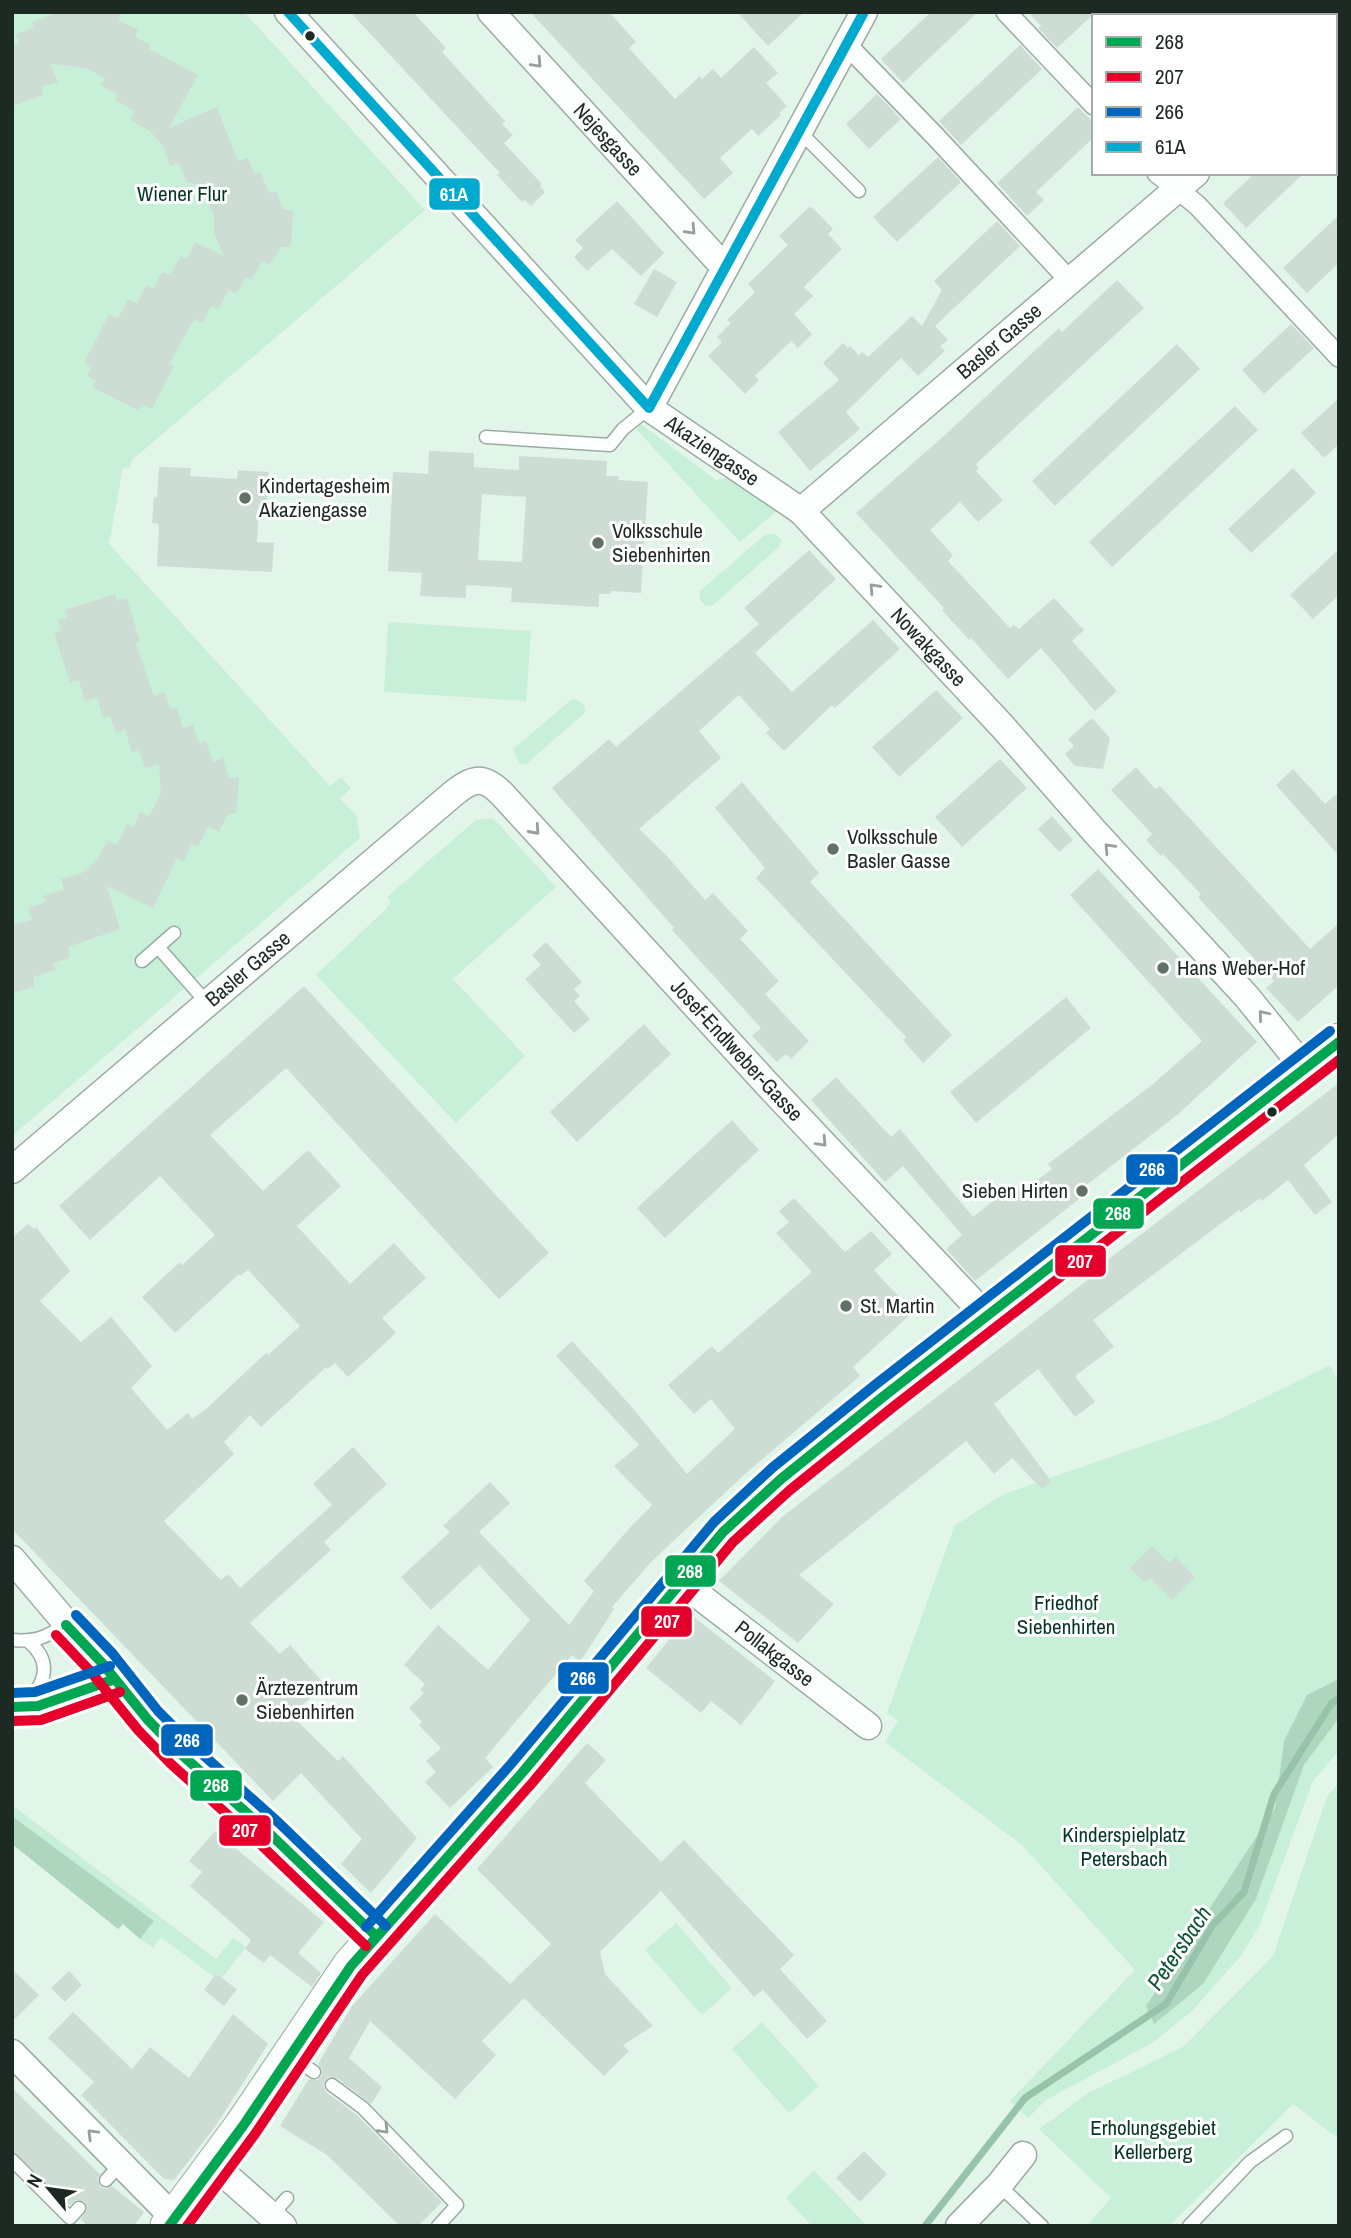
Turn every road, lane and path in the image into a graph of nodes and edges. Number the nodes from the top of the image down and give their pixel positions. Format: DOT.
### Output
graph roads {
  1 [pos="491,12"];
  2 [pos="864,12"];
  3 [pos="1006,12"];
  4 [pos="296,15"];
  5 [pos="846,44"];
  6 [pos="1092,103"];
  7 [pos="799,131"];
  8 [pos="1177,179"];
  9 [pos="859,191"];
  10 [pos="725,268"];
  11 [pos="1071,282"];
  12 [pos="1339,357"];
  13 [pos="649,408"];
  14 [pos="486,437"];
  15 [pos="801,510"];
  16 [pos="487,782"];
  17 [pos="174,933"];
  18 [pos="158,947"];
  19 [pos="142,961"];
  20 [pos="207,1003"];
  21 [pos="1339,1042"];
  22 [pos="1305,1069"];
  23 [pos="12,1170"];
  24 [pos="987,1317"];
  25 [pos="12,1559"];
  26 [pos="12,1580"];
  27 [pos="680,1581"];
  28 [pos="66,1625"];
  29 [pos="12,1640"];
  30 [pos="28,1641"];
  31 [pos="115,1679"];
  32 [pos="16,1707"];
  33 [pos="868,1726"];
  34 [pos="376,1937"];
  35 [pos="12,2053"];
  36 [pos="332,2085"];
  37 [pos="1286,2136"];
  38 [pos="1023,2154"];
  39 [pos="12,2160"];
  40 [pos="214,2165"];
  41 [pos="999,2185"];
  42 [pos="79,2208"];
  43 [pos="281,2213"];
  44 [pos="171,2222"];
  45 [pos="438,2226"];
  46 [pos="959,2226"];
  47 [pos="1042,2226"];
  48 [pos="1189,2226"];
  1 -- 10 [label="street, Nejesgasse, one-way"];
  2 -- 5 [label="street"];
  3 -- 6 [label="street"];
  4 -- 13 [label="street, Akaziengasse"];
  5 -- 7 [label="street"];
  5 -- 11 [label="street"];
  7 -- 9 [label="lane"];
  7 -- 10 [label="street"];
  8 -- 11 [label="street, Basler Gasse"];
  8 -- 12 [label="street"];
  10 -- 13 [label="street"];
  11 -- 15 [label="street, Basler Gasse"];
  13 -- 14 [label="lane"];
  13 -- 15 [label="street, Akaziengasse"];
  22 -- 15 [label="street, Nowakgasse, one-way"];
  16 -- 20 [label="street, Basler Gasse"];
  16 -- 24 [label="street, Josef-Endlweber-Gasse, one-way"];
  17 -- 18 [label="lane"];
  18 -- 19 [label="lane"];
  18 -- 20 [label="lane"];
  20 -- 23 [label="street, Basler Gasse"];
  21 -- 22 [label="main road"];
  22 -- 24 [label="main road"];
  24 -- 27 [label="main road"];
  25 -- 28 [label="street"];
  26 -- 28 [label="street"];
  27 -- 33 [label="street, Pollakgasse"];
  27 -- 34 [label="main road"];
  28 -- 30 [label="lane"];
  28 -- 31 [label="street"];
  29 -- 30 [label="lane"];
  30 -- 32 [label="lane"];
  31 -- 32 [label="lane"];
  31 -- 34 [label="street"];
  34 -- 40 [label="main road"];
  44 -- 35 [label="street, one-way"];
  36 -- 45 [label="lane, one-way"];
  37 -- 48 [label="lane"];
  38 -- 41 [label="street"];
  39 -- 42 [label="lane"];
  40 -- 43 [label="street"];
  40 -- 44 [label="main road"];
  41 -- 46 [label="street"];
  41 -- 47 [label="lane"];
}
